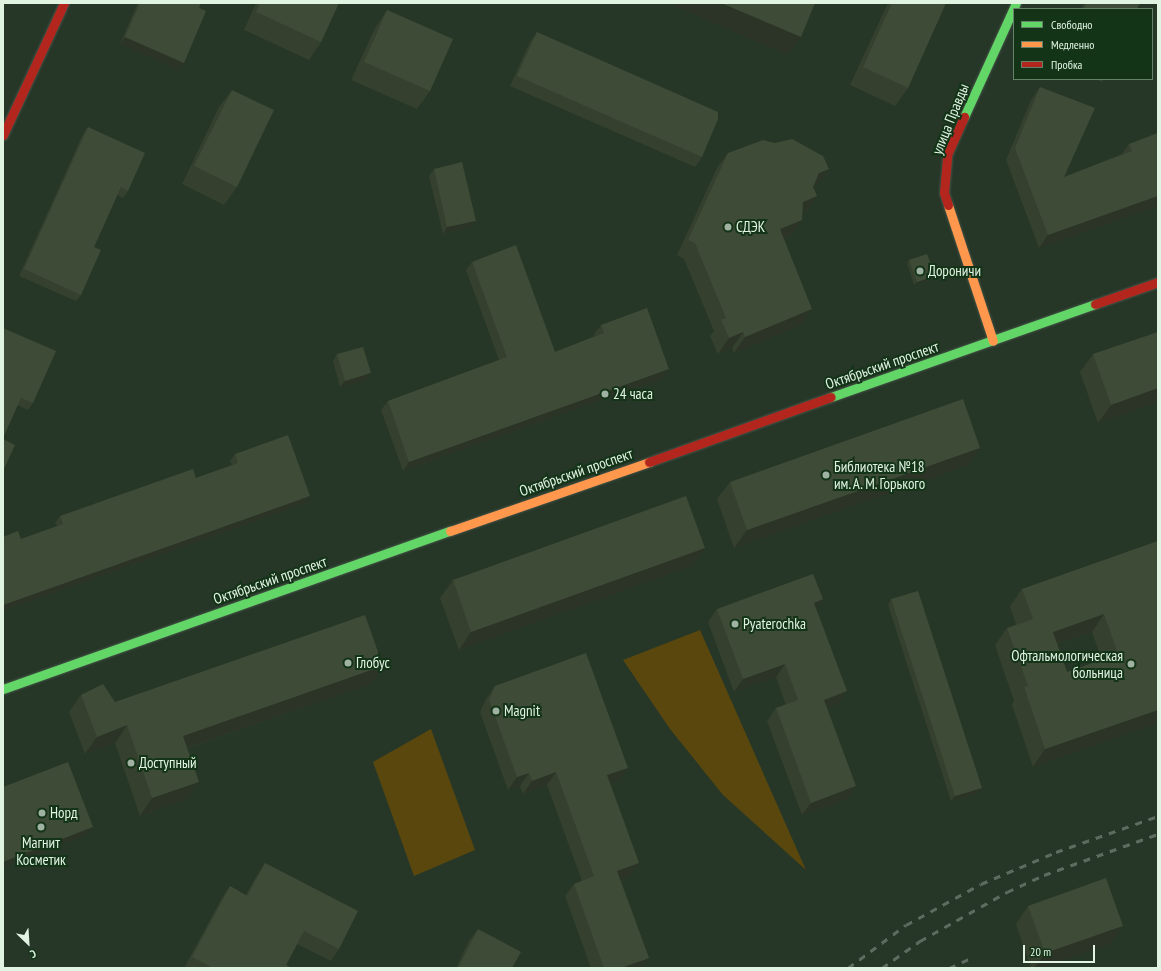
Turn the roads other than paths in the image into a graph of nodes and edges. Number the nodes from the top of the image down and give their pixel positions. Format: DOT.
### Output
graph roads {
  1 [pos="64,3"];
  2 [pos="1013,10"];
  3 [pos="3,135"];
  4 [pos="1158,282"];
  5 [pos="993,341"];
  6 [pos="3,689"];
  1 -- 3 [label="main road"];
  2 -- 5 [label="main road, улица Правды"];
  4 -- 5 [label="main road, Октябрьский проспект"];
  5 -- 6 [label="main road, Октябрьский проспект"];
}
